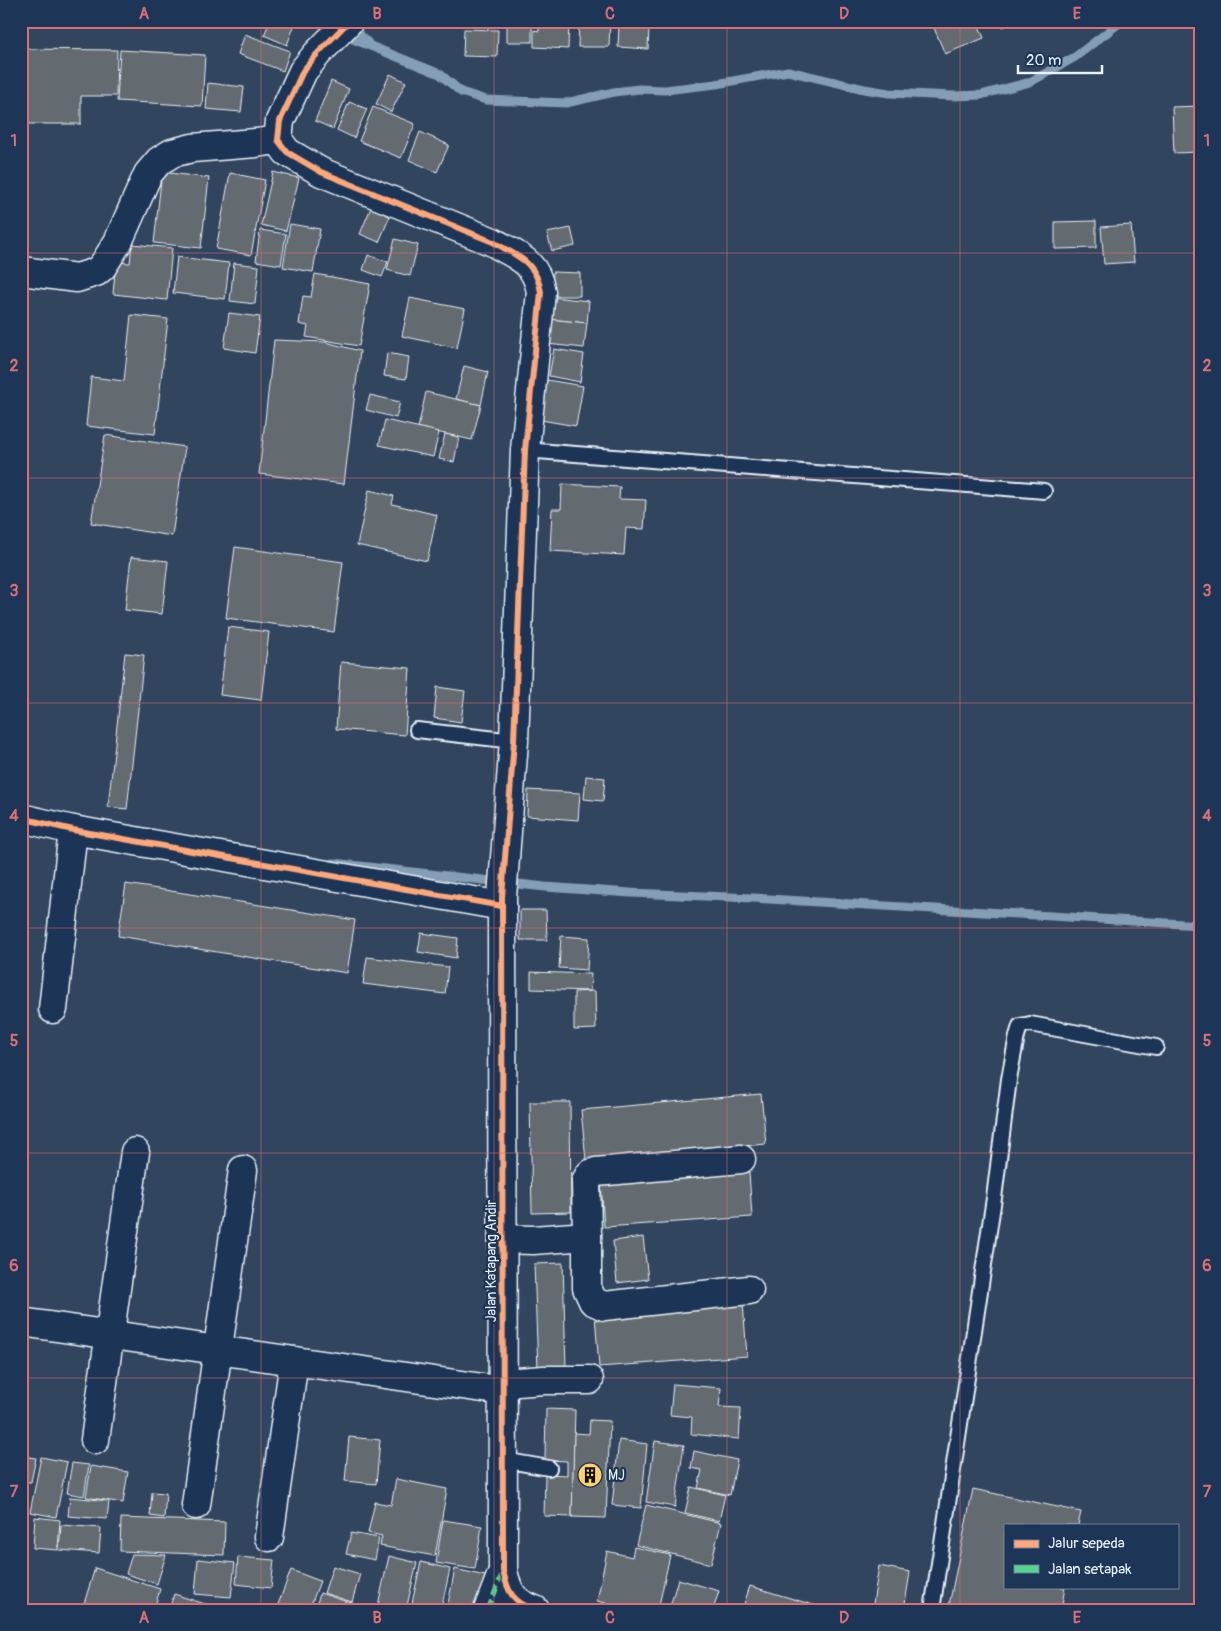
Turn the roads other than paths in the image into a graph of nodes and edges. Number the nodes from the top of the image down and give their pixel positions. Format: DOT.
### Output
graph roads {
  1 [pos="349,21"];
  2 [pos="278,140"];
  3 [pos="21,271"];
  4 [pos="525,450"];
  5 [pos="1044,491"];
  6 [pos="417,730"];
  7 [pos="514,741"];
  8 [pos="21,818"];
  9 [pos="73,830"];
  10 [pos="502,893"];
  11 [pos="53,1009"];
  12 [pos="1156,1047"];
  13 [pos="135,1152"];
  14 [pos="741,1159"];
  15 [pos="243,1170"];
  16 [pos="587,1236"];
  17 [pos="503,1239"];
  18 [pos="749,1290"];
  19 [pos="21,1322"];
  20 [pos="110,1334"];
  21 [pos="218,1350"];
  22 [pos="294,1361"];
  23 [pos="588,1380"];
  24 [pos="504,1387"];
  25 [pos="95,1440"];
  26 [pos="503,1460"];
  27 [pos="549,1468"];
  28 [pos="196,1505"];
  29 [pos="269,1537"];
  30 [pos="503,1571"];
  31 [pos="488,1610"];
  32 [pos="535,1610"];
  33 [pos="932,1610"];
  1 -- 2 [label="street"];
  2 -- 3 [label="street"];
  2 -- 4 [label="street, Jalan Katapang Andir"];
  4 -- 5 [label="lane"];
  4 -- 7 [label="street, Jalan Katapang Andir"];
  6 -- 7 [label="lane"];
  7 -- 10 [label="street, Jalan Katapang Andir"];
  8 -- 9 [label="street"];
  9 -- 10 [label="street"];
  9 -- 11 [label="street"];
  10 -- 17 [label="street, Jalan Katapang Andir"];
  12 -- 33 [label="lane"];
  13 -- 20 [label="street"];
  14 -- 16 [label="street"];
  15 -- 21 [label="street"];
  16 -- 17 [label="street"];
  16 -- 18 [label="street"];
  17 -- 24 [label="street, Jalan Katapang Andir"];
  19 -- 20 [label="street"];
  20 -- 21 [label="street"];
  20 -- 25 [label="street"];
  21 -- 22 [label="street"];
  21 -- 28 [label="street"];
  22 -- 24 [label="street"];
  22 -- 29 [label="street"];
  23 -- 24 [label="street"];
  24 -- 26 [label="street, Jalan Katapang Andir"];
  26 -- 27 [label="lane"];
  26 -- 30 [label="street, Jalan Katapang Andir"];
  30 -- 31 [label="street"];
  30 -- 32 [label="street, Jalan Katapang Andir"];
}
